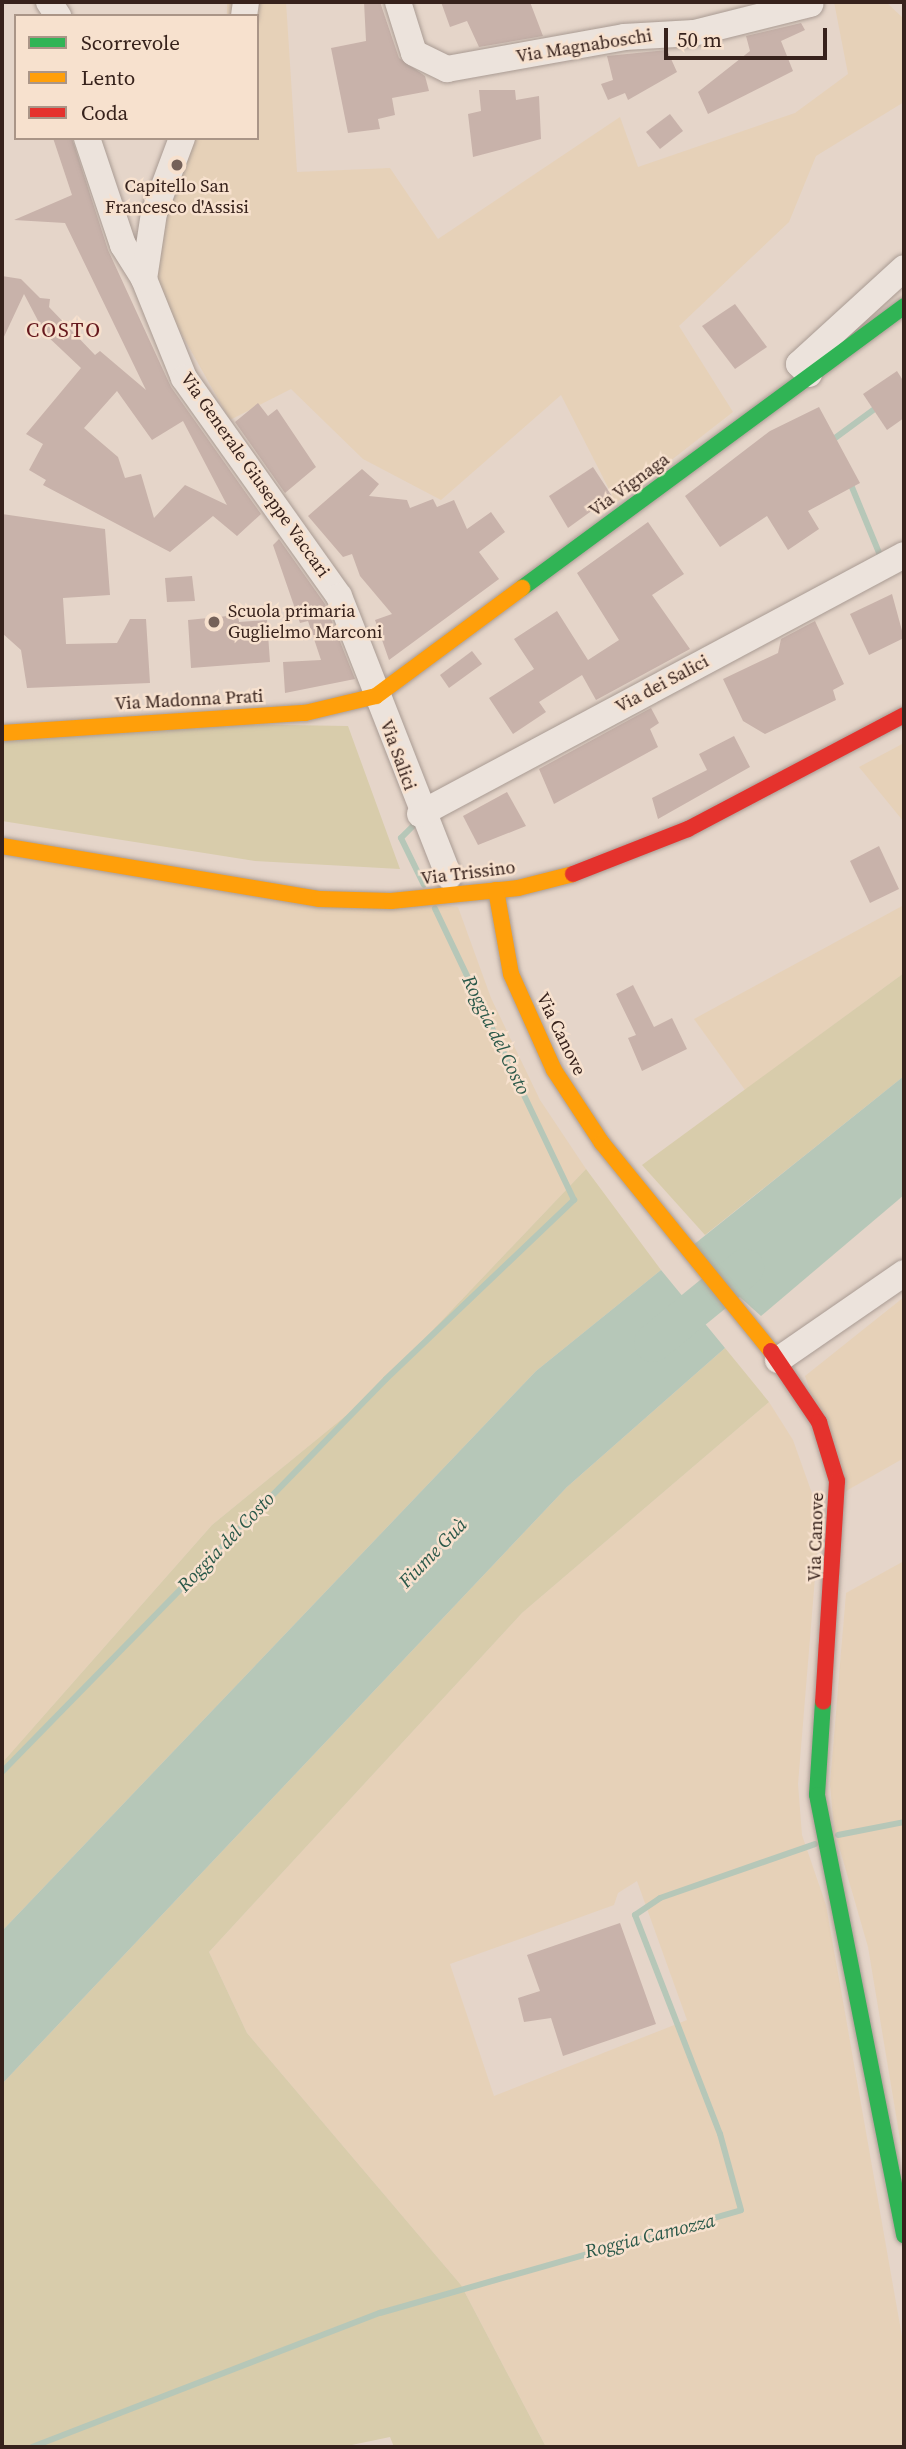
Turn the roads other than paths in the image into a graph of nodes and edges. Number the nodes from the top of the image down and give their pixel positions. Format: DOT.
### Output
graph roads {
  1 [pos="398,2"];
  2 [pos="810,4"];
  3 [pos="88,140"];
  4 [pos="181,140"];
  5 [pos="904,268"];
  6 [pos="145,279"];
  7 [pos="904,306"];
  8 [pos="811,375"];
  9 [pos="904,555"];
  10 [pos="376,696"];
  11 [pos="904,715"];
  12 [pos="2,733"];
  13 [pos="420,814"];
  14 [pos="2,846"];
  15 [pos="449,876"];
  16 [pos="496,890"];
  17 [pos="904,1273"];
  18 [pos="778,1360"];
  19 [pos="904,2236"];
  1 -- 2 [label="street, Via Magnaboschi"];
  3 -- 6 [label="street, Via Generale Giuseppe Vaccari"];
  4 -- 6 [label="street"];
  5 -- 8 [label="street"];
  6 -- 10 [label="street, Via Generale Giuseppe Vaccari"];
  7 -- 8 [label="street, Via Vignaga"];
  8 -- 10 [label="street, Via Vignaga"];
  9 -- 13 [label="street, Via dei Salici"];
  10 -- 12 [label="street, Via Madonna Prati"];
  10 -- 13 [label="street, Via Salici"];
  11 -- 16 [label="street, Via Trissino"];
  13 -- 15 [label="street, Via Salici"];
  14 -- 16 [label="street, Via Trissino"];
  16 -- 18 [label="street, Via Canove"];
  17 -- 18 [label="street"];
  18 -- 19 [label="street, Via Canove"];
}
